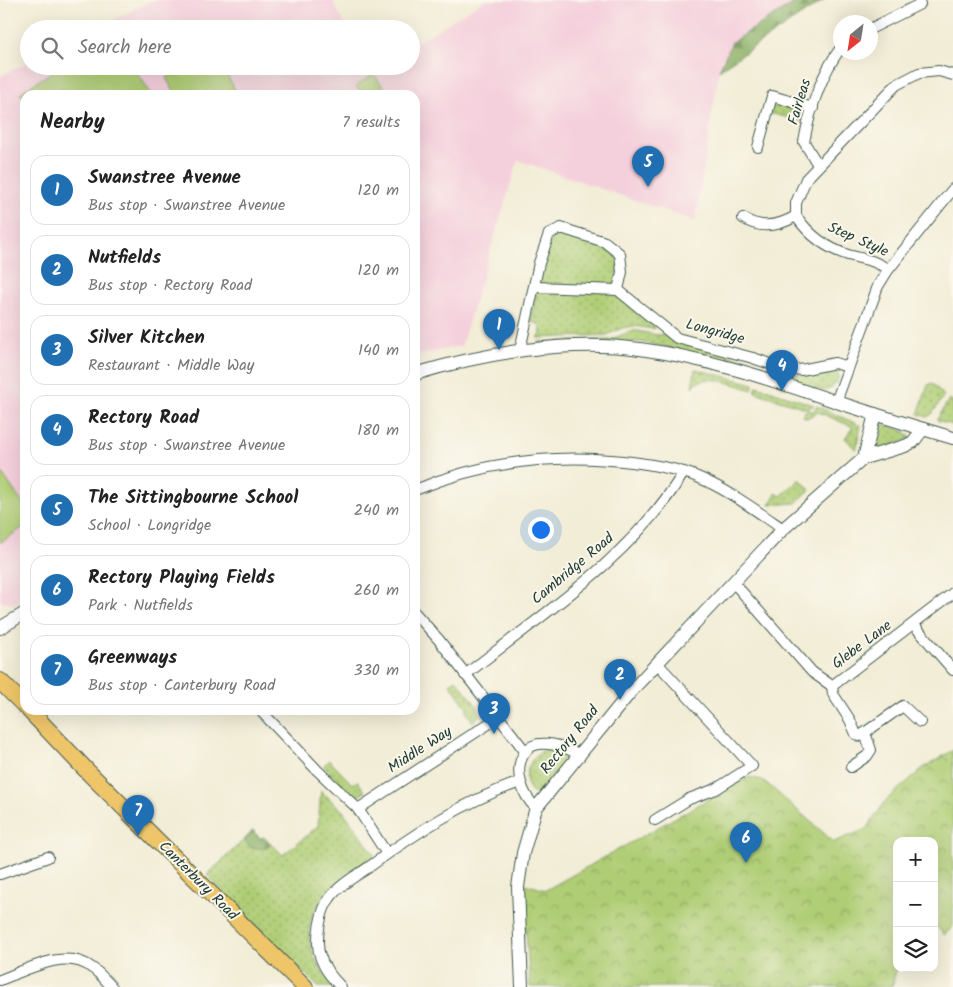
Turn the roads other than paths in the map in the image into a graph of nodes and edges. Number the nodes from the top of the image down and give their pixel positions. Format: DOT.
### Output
graph roads {
  1 [pos="920,4"];
  2 [pos="878,25"];
  3 [pos="834,60"];
  4 [pos="953,75"];
  5 [pos="813,108"];
  6 [pos="758,147"];
  7 [pos="818,165"];
  8 [pos="953,189"];
  9 [pos="796,216"];
  10 [pos="743,218"];
  11 [pos="888,270"];
  12 [pos="534,286"];
  13 [pos="618,290"];
  14 [pos="520,350"];
  15 [pos="848,367"];
  16 [pos="420,373"];
  17 [pos="836,402"];
  18 [pos="875,414"];
  19 [pos="923,429"];
  20 [pos="953,438"];
  21 [pos="864,458"];
  22 [pos="684,472"];
  23 [pos="420,488"];
  24 [pos="783,528"];
  25 [pos="733,582"];
  26 [pos="953,593"];
  27 [pos="20,616"];
  28 [pos="420,619"];
  29 [pos="914,625"];
  30 [pos="0,628"];
  31 [pos="658,663"];
  32 [pos="953,670"];
  33 [pos="465,675"];
  34 [pos="0,681"];
  35 [pos="832,686"];
  36 [pos="20,701"];
  37 [pos="33,715"];
  38 [pos="265,715"];
  39 [pos="499,717"];
  40 [pos="920,722"];
  41 [pos="866,734"];
  42 [pos="525,751"];
  43 [pos="580,756"];
  44 [pos="851,767"];
  45 [pos="520,782"];
  46 [pos="358,808"];
  47 [pos="536,808"];
  48 [pos="654,820"];
  49 [pos="387,854"];
  50 [pos="48,858"];
  51 [pos="0,874"];
  52 [pos="0,980"];
  53 [pos="112,987"];
  54 [pos="305,987"];
  55 [pos="341,987"];
  56 [pos="522,987"];
  1 -- 2 [label="street"];
  3 -- 5 [label="street, Fairleas"];
  4 -- 7 [label="street"];
  5 -- 6 [label="street"];
  5 -- 7 [label="street, Fairleas"];
  7 -- 9 [label="street"];
  8 -- 11 [label="street"];
  9 -- 10 [label="street"];
  9 -- 11 [label="street, Step Style"];
  11 -- 15 [label="street"];
  12 -- 13 [label="street"];
  12 -- 13 [label="street"];
  12 -- 14 [label="street"];
  13 -- 15 [label="street, Longridge"];
  14 -- 16 [label="street"];
  14 -- 17 [label="street"];
  15 -- 17 [label="street"];
  17 -- 18 [label="street"];
  18 -- 19 [label="street"];
  18 -- 21 [label="street"];
  19 -- 20 [label="street"];
  19 -- 21 [label="street, Rectory Road"];
  21 -- 24 [label="street, Rectory Road"];
  22 -- 23 [label="street"];
  22 -- 24 [label="street"];
  22 -- 33 [label="street, Cambridge Road"];
  24 -- 25 [label="street, Rectory Road"];
  25 -- 31 [label="street, Rectory Road"];
  25 -- 35 [label="street, Glebe Lane"];
  26 -- 29 [label="street, Glebe Lane"];
  27 -- 30 [label="street"];
  28 -- 33 [label="street"];
  29 -- 32 [label="street"];
  29 -- 35 [label="street, Glebe Lane"];
  31 -- 43 [label="street, Rectory Road"];
  31 -- 48 [label="street"];
  33 -- 39 [label="street"];
  34 -- 36 [label="main road"];
  35 -- 41 [label="street"];
  37 -- 54 [label="main road, Canterbury Road"];
  38 -- 46 [label="street"];
  39 -- 42 [label="street"];
  39 -- 46 [label="street, Middle Way"];
  40 -- 41 [label="street"];
  41 -- 44 [label="street"];
  42 -- 43 [label="street"];
  42 -- 45 [label="street"];
  43 -- 47 [label="street, Rectory Road"];
  45 -- 47 [label="street"];
  45 -- 49 [label="street"];
  46 -- 49 [label="street"];
  47 -- 56 [label="street, Rectory Road"];
  49 -- 55 [label="street"];
  50 -- 51 [label="street"];
  52 -- 53 [label="street"];
}
